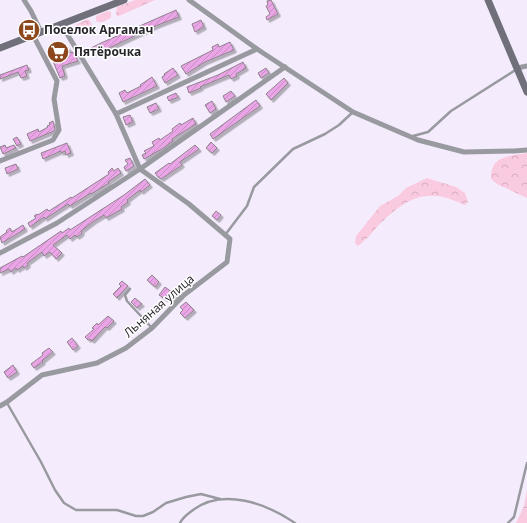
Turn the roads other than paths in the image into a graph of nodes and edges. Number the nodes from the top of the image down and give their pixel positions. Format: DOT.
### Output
graph roads {
  1 [pos="24,0"];
  2 [pos="124,0"];
  3 [pos="189,0"];
  4 [pos="488,0"];
  5 [pos="61,24"];
  6 [pos="41,32"];
  7 [pos="33,35"];
  8 [pos="0,48"];
  9 [pos="257,50"];
  10 [pos="527,66"];
  11 [pos="285,68"];
  12 [pos="517,68"];
  13 [pos="527,92"];
  14 [pos="353,112"];
  15 [pos="116,114"];
  16 [pos="411,137"];
  17 [pos="527,150"];
  18 [pos="0,161"];
  19 [pos="140,169"];
  20 [pos="225,235"];
  21 [pos="0,253"];
  22 [pos="130,289"];
  23 [pos="152,328"];
  24 [pos="6,402"];
  25 [pos="0,406"];
  26 [pos="527,463"];
  27 [pos="220,499"];
  28 [pos="180,523"];
  29 [pos="295,523"];
  30 [pos="508,523"];
  1 -- 6 [label="street"];
  2 -- 5 [label="main road"];
  3 -- 9 [label="street"];
  4 -- 12 [label="main road"];
  5 -- 6 [label="main road"];
  5 -- 15 [label="street"];
  6 -- 7 [label="main road"];
  7 -- 8 [label="main road"];
  7 -- 18 [label="street"];
  9 -- 11 [label="street"];
  9 -- 15 [label="street"];
  10 -- 12 [label="street"];
  11 -- 14 [label="street"];
  11 -- 19 [label="street"];
  12 -- 13 [label="main road"];
  12 -- 16 [label="lane"];
  14 -- 16 [label="street"];
  14 -- 20 [label="lane"];
  15 -- 19 [label="street"];
  16 -- 17 [label="street"];
  19 -- 20 [label="street"];
  19 -- 21 [label="street"];
  20 -- 23 [label="street, Льняная улица"];
  22 -- 23 [label="lane"];
  23 -- 24 [label="street, Льняная улица"];
  24 -- 25 [label="street, Льняная улица"];
  24 -- 27 [label="lane"];
  26 -- 30 [label="lane"];
  27 -- 28 [label="lane"];
  27 -- 29 [label="lane"];
}
